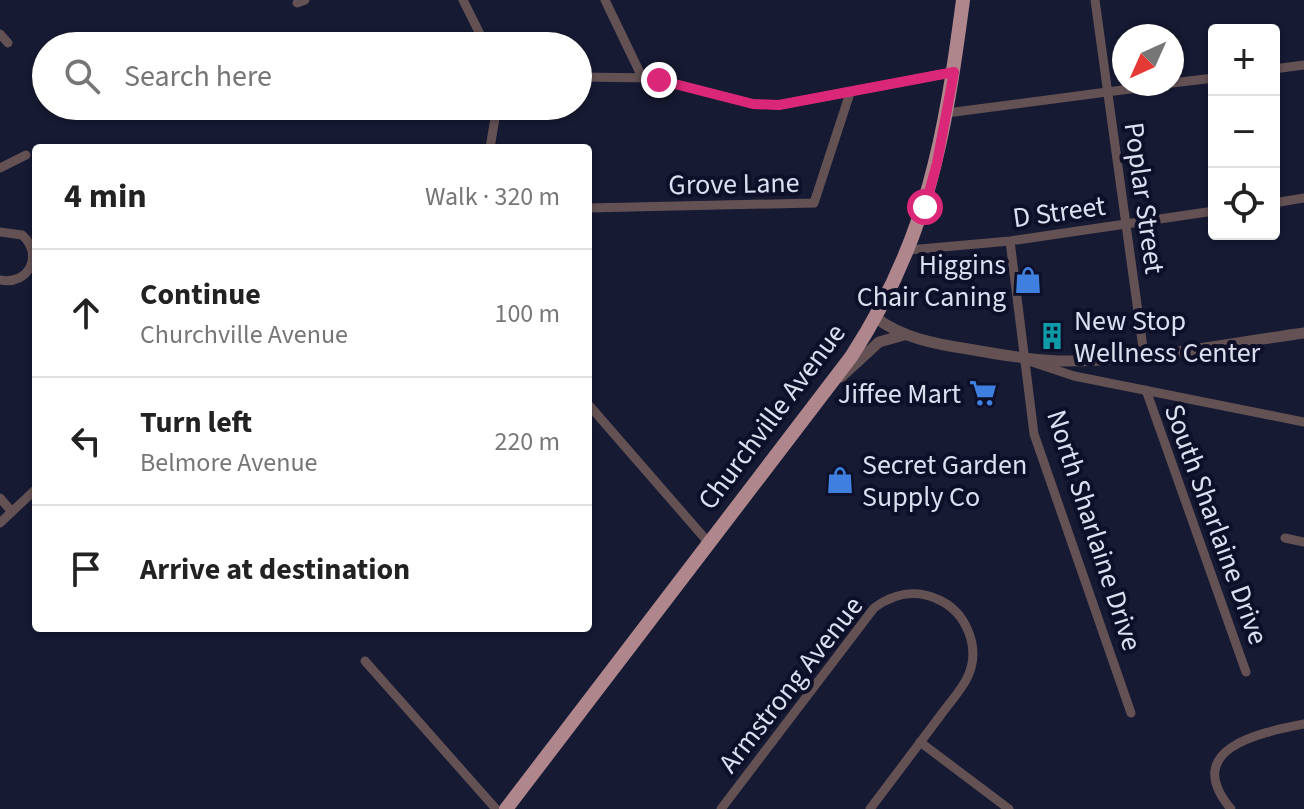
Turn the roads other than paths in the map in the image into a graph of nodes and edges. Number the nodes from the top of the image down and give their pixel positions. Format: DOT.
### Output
graph roads {
  1 [pos="463,0"];
  2 [pos="605,0"];
  3 [pos="963,0"];
  4 [pos="1095,0"];
  5 [pos="479,32"];
  6 [pos="0,34"];
  7 [pos="8,43"];
  8 [pos="1304,65"];
  9 [pos="1280,68"];
  10 [pos="954,72"];
  11 [pos="592,77"];
  12 [pos="642,77"];
  13 [pos="1208,79"];
  14 [pos="1184,82"];
  15 [pos="1112,91"];
  16 [pos="1108,92"];
  17 [pos="850,93"];
  18 [pos="947,113"];
  19 [pos="495,120"];
  20 [pos="491,144"];
  21 [pos="26,155"];
  22 [pos="0,168"];
  23 [pos="1304,198"];
  24 [pos="1280,202"];
  25 [pos="592,208"];
  26 [pos="1208,212"];
  27 [pos="1128,224"];
  28 [pos="0,232"];
  29 [pos="1010,241"];
  30 [pos="32,249"];
  31 [pos="909,250"];
  32 [pos="32,266"];
  33 [pos="0,280"];
  34 [pos="876,318"];
  35 [pos="1304,333"];
  36 [pos="905,335"];
  37 [pos="1144,355"];
  38 [pos="1026,359"];
  39 [pos="827,388"];
  40 [pos="1146,390"];
  41 [pos="592,409"];
  42 [pos="1304,422"];
  43 [pos="32,493"];
  44 [pos="0,498"];
  45 [pos="12,512"];
  46 [pos="0,523"];
  47 [pos="1285,538"];
  48 [pos="708,542"];
  49 [pos="1304,542"];
  50 [pos="365,661"];
  51 [pos="1246,672"];
  52 [pos="1131,713"];
  53 [pos="1304,724"];
  54 [pos="920,742"];
  55 [pos="496,809"];
  56 [pos="506,809"];
  57 [pos="721,809"];
  58 [pos="870,809"];
  59 [pos="1009,809"];
  60 [pos="1231,809"];
  1 -- 5 [label="street"];
  2 -- 12 [label="street"];
  3 -- 10 [label="main road, Churchville Avenue"];
  4 -- 16 [label="street, Poplar Street"];
  6 -- 7 [label="street"];
  8 -- 9 [label="street"];
  10 -- 17 [label="street"];
  10 -- 18 [label="main road, Churchville Avenue"];
  11 -- 12 [label="street"];
  12 -- 17 [label="street"];
  13 -- 14 [label="street"];
  15 -- 16 [label="street"];
  16 -- 18 [label="street"];
  16 -- 27 [label="street, Poplar Street"];
  17 -- 25 [label="street, Grove Lane"];
  18 -- 31 [label="main road, Churchville Avenue"];
  19 -- 20 [label="street"];
  21 -- 22 [label="street"];
  23 -- 24 [label="street"];
  26 -- 27 [label="street, D Street"];
  27 -- 29 [label="street, D Street"];
  27 -- 37 [label="street, Poplar Street"];
  28 -- 30 [label="street"];
  29 -- 31 [label="street, D Street"];
  29 -- 38 [label="street, North Sharlaine Drive"];
  31 -- 34 [label="main road, Churchville Avenue"];
  32 -- 33 [label="street"];
  34 -- 36 [label="street"];
  34 -- 39 [label="main road, Churchville Avenue"];
  35 -- 37 [label="street"];
  36 -- 38 [label="street"];
  36 -- 39 [label="street"];
  37 -- 38 [label="street"];
  38 -- 40 [label="street"];
  38 -- 52 [label="street, North Sharlaine Drive"];
  39 -- 48 [label="main road, Churchville Avenue"];
  40 -- 42 [label="street"];
  40 -- 51 [label="street, South Sharlaine Drive"];
  41 -- 48 [label="street"];
  43 -- 45 [label="street"];
  44 -- 45 [label="street"];
  45 -- 46 [label="street"];
  47 -- 49 [label="street"];
  48 -- 56 [label="main road, Churchville Avenue"];
  50 -- 55 [label="street"];
  53 -- 60 [label="street"];
  54 -- 57 [label="street, Armstrong Avenue"];
  54 -- 58 [label="street"];
  54 -- 59 [label="street"];
}
